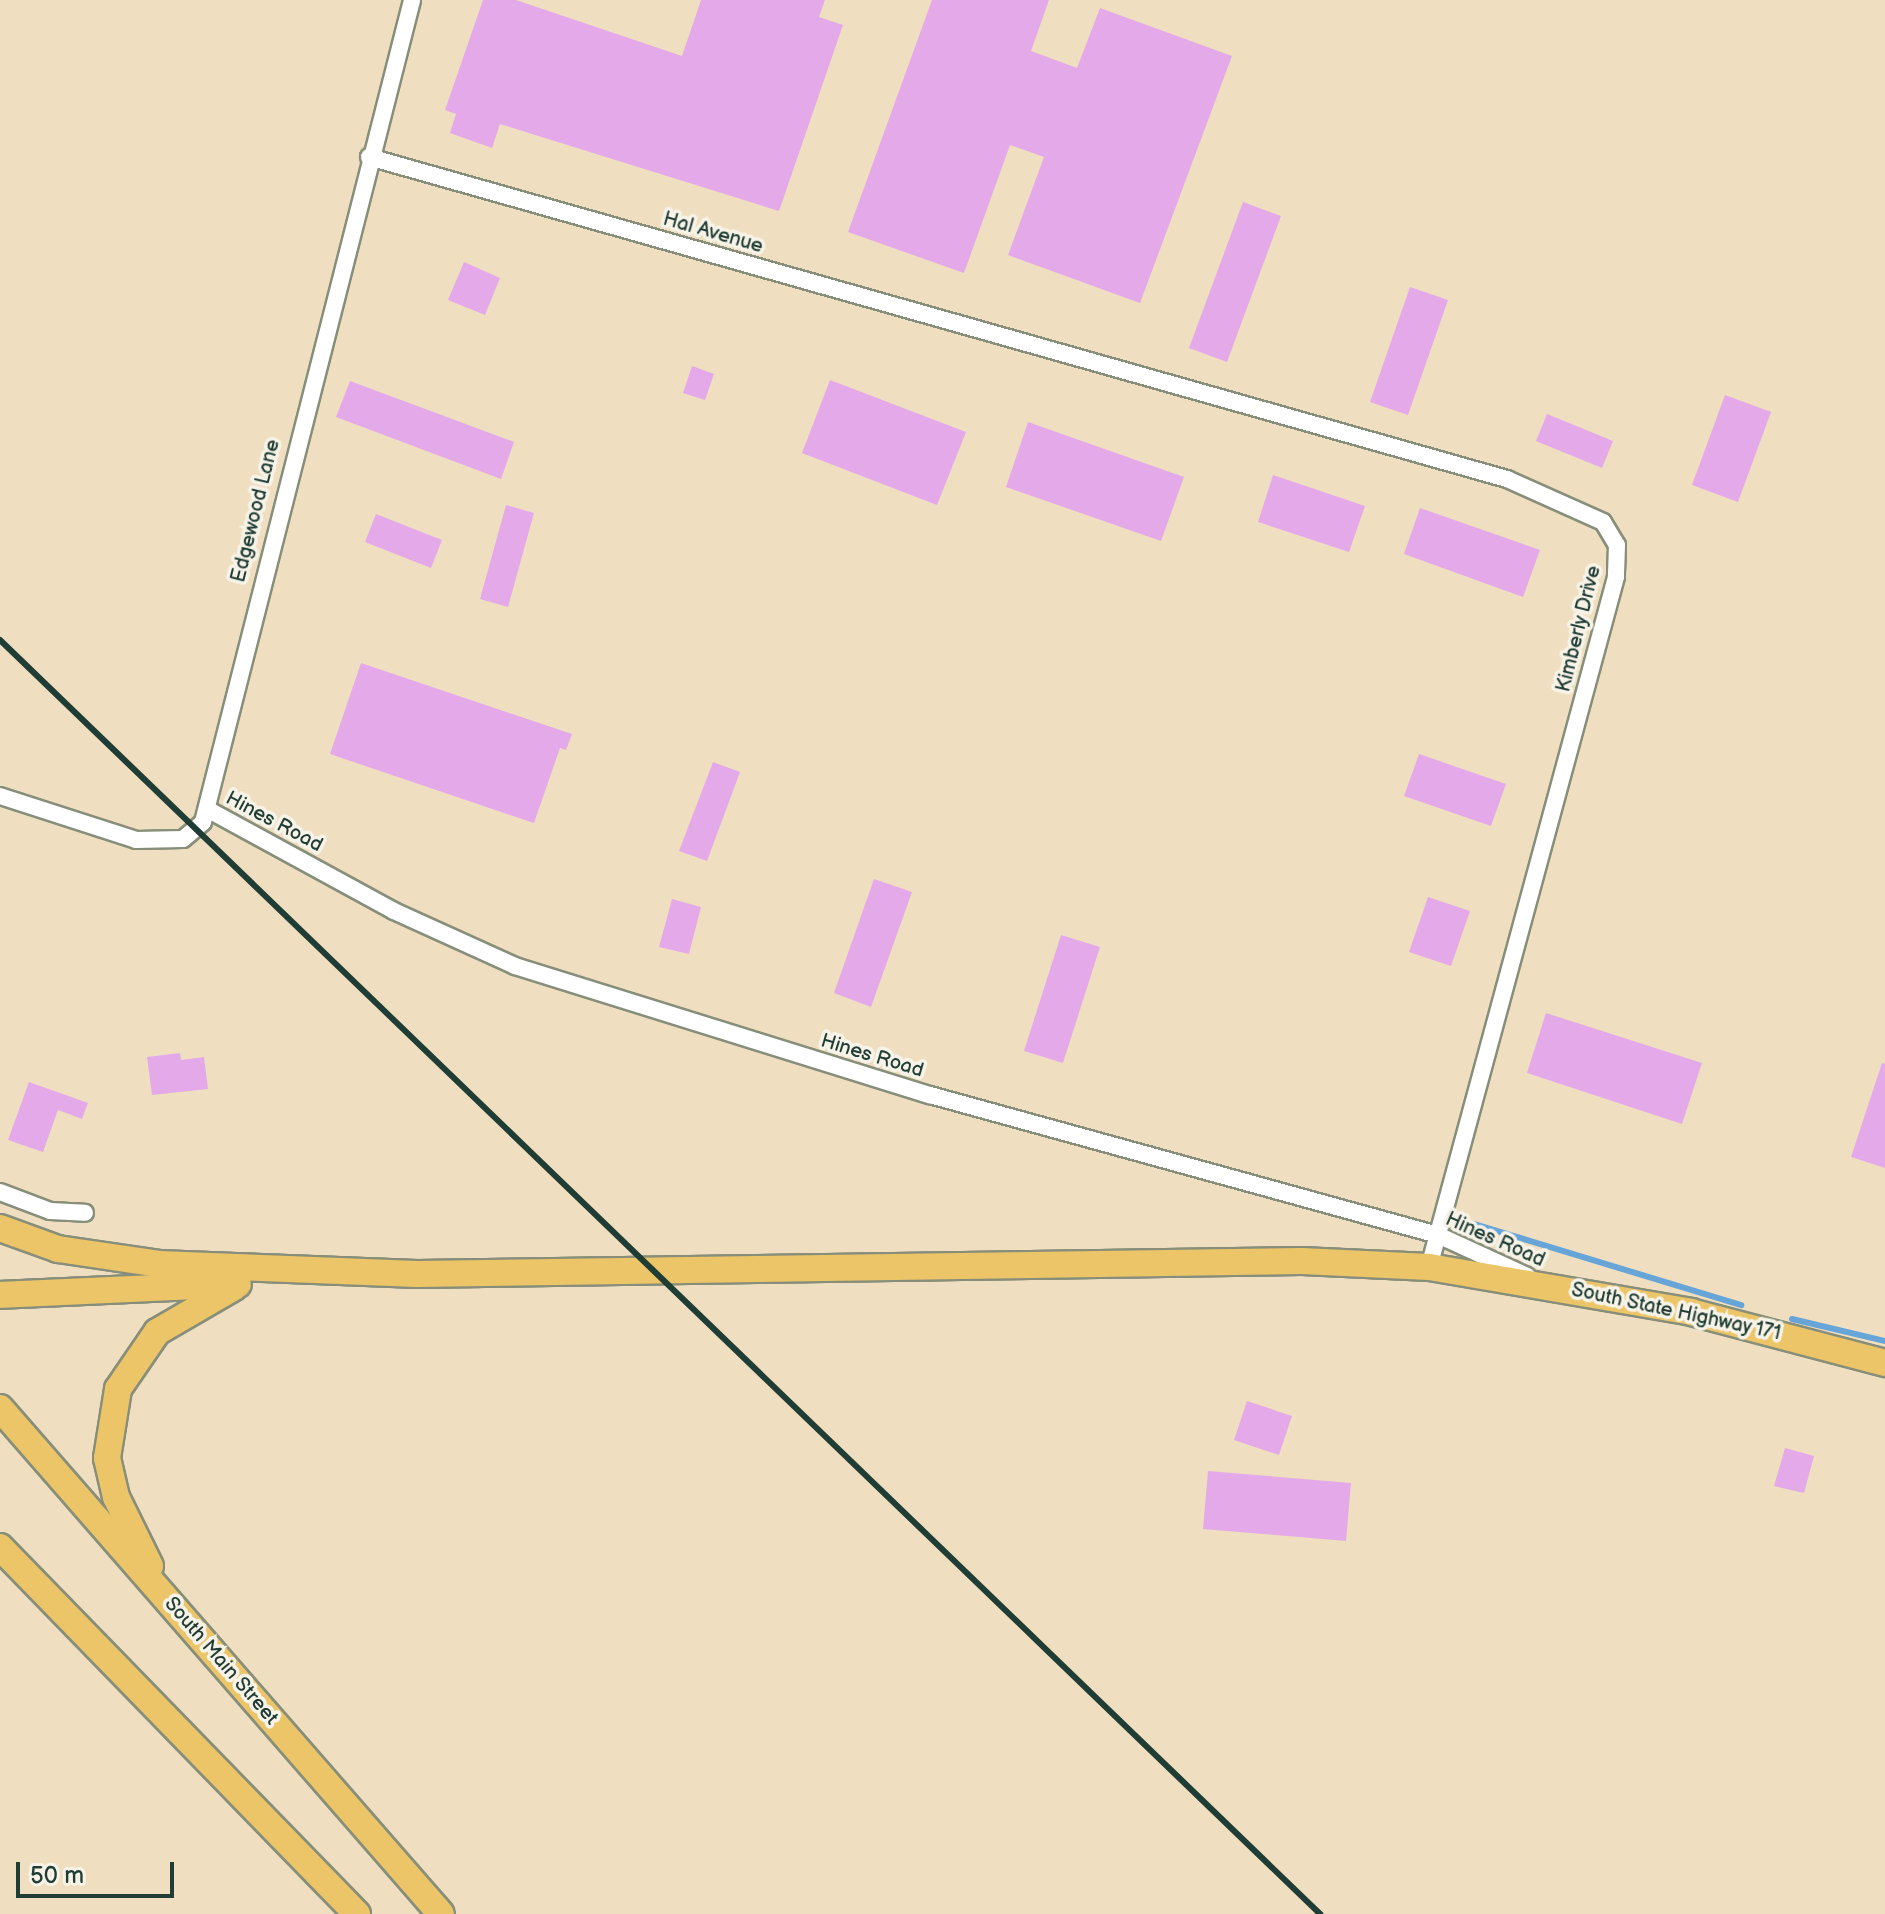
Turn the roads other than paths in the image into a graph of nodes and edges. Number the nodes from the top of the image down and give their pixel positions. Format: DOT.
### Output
graph roads {
  1 [pos="412,0"];
  2 [pos="369,157"];
  3 [pos="1046,347"];
  4 [pos="0,796"];
  5 [pos="207,809"];
  6 [pos="0,1192"];
  7 [pos="85,1213"];
  8 [pos="0,1228"];
  9 [pos="1438,1235"];
  10 [pos="1429,1267"];
  11 [pos="417,1274"];
  12 [pos="241,1284"];
  13 [pos="1546,1285"];
  14 [pos="0,1295"];
  15 [pos="1885,1363"];
  16 [pos="0,1408"];
  17 [pos="0,1547"];
  18 [pos="166,1598"];
  19 [pos="357,1914"];
  20 [pos="441,1914"];
  1 -- 2 [label="street, Edgewood Lane"];
  2 -- 3 [label="street, Hal Avenue"];
  2 -- 5 [label="street, Edgewood Lane"];
  3 -- 9 [label="street, Kimberly Drive"];
  4 -- 5 [label="street"];
  5 -- 9 [label="street, Hines Road"];
  6 -- 7 [label="street"];
  8 -- 11 [label="main road"];
  9 -- 10 [label="street, Kimberly Drive"];
  9 -- 13 [label="street, Hines Road"];
  10 -- 11 [label="main road, South State Highway 171"];
  10 -- 13 [label="main road, South State Highway 171"];
  11 -- 12 [label="main road"];
  12 -- 14 [label="main road"];
  12 -- 18 [label="main road"];
  13 -- 15 [label="main road, South State Highway 171"];
  16 -- 18 [label="main road, South Main Street"];
  17 -- 19 [label="main road"];
  18 -- 20 [label="main road, South Main Street"];
}
